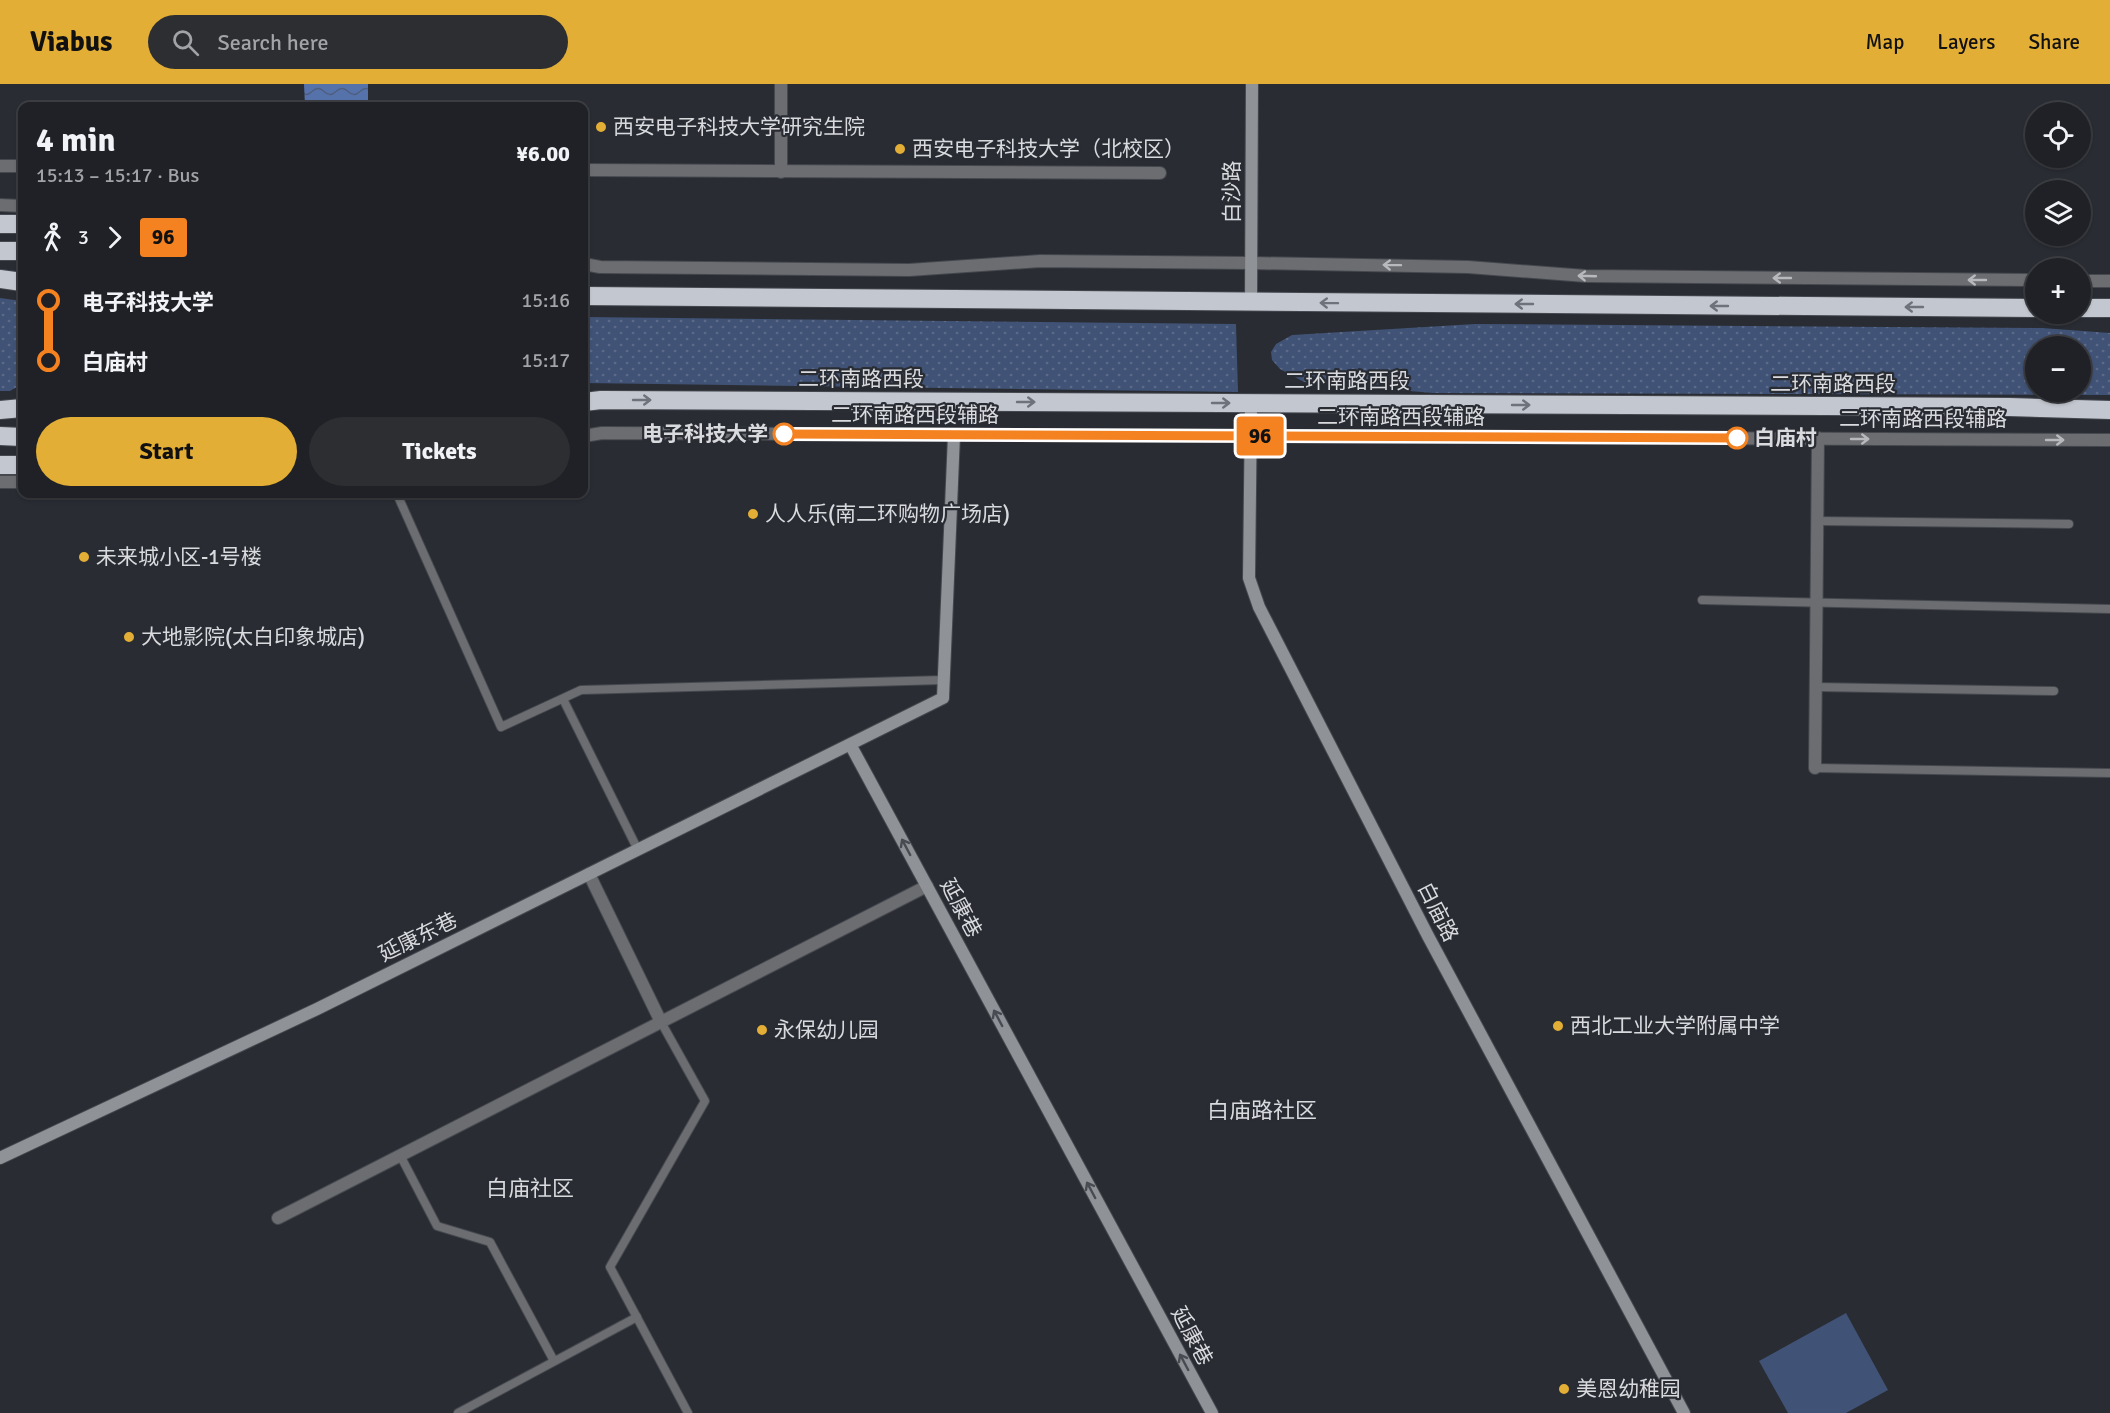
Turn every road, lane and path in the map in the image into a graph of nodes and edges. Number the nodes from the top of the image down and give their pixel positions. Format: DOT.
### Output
graph roads {
  1 [pos="782,84"];
  2 [pos="1252,84"];
  3 [pos="0,166"];
  4 [pos="18,166"];
  5 [pos="588,170"];
  6 [pos="781,172"];
  7 [pos="1160,173"];
  8 [pos="0,205"];
  9 [pos="18,206"];
  10 [pos="0,224"];
  11 [pos="18,224"];
  12 [pos="0,251"];
  13 [pos="18,251"];
  14 [pos="1251,262"];
  15 [pos="588,265"];
  16 [pos="0,279"];
  17 [pos="2025,280"];
  18 [pos="18,281"];
  19 [pos="2091,281"];
  20 [pos="2110,281"];
  21 [pos="588,296"];
  22 [pos="1251,301"];
  23 [pos="2025,308"];
  24 [pos="2091,308"];
  25 [pos="2110,308"];
  26 [pos="588,402"];
  27 [pos="1251,403"];
  28 [pos="18,408"];
  29 [pos="0,410"];
  30 [pos="2110,410"];
  31 [pos="588,435"];
  32 [pos="954,435"];
  33 [pos="0,436"];
  34 [pos="1251,436"];
  35 [pos="18,437"];
  36 [pos="1818,438"];
  37 [pos="2110,440"];
  38 [pos="0,465"];
  39 [pos="18,465"];
  40 [pos="0,482"];
  41 [pos="18,482"];
  42 [pos="400,498"];
  43 [pos="1817,521"];
  44 [pos="2068,524"];
  45 [pos="1702,600"];
  46 [pos="1816,602"];
  47 [pos="2110,609"];
  48 [pos="943,680"];
  49 [pos="1816,687"];
  50 [pos="2054,691"];
  51 [pos="563,699"];
  52 [pos="851,746"];
  53 [pos="1815,768"];
  54 [pos="2110,773"];
  55 [pos="638,850"];
  56 [pos="590,874"];
  57 [pos="927,886"];
  58 [pos="661,1022"];
  59 [pos="400,1155"];
  60 [pos="0,1158"];
  61 [pos="278,1218"];
  62 [pos="637,1317"];
  63 [pos="554,1361"];
  64 [pos="458,1413"];
  65 [pos="688,1413"];
  66 [pos="1212,1413"];
  67 [pos="1684,1413"];
  1 -- 6 [label="street"];
  2 -- 14 [label="street, 白沙路"];
  3 -- 4 [label="street"];
  5 -- 6 [label="street"];
  6 -- 7 [label="street"];
  8 -- 9 [label="street"];
  10 -- 11 [label="highway"];
  12 -- 13 [label="highway"];
  14 -- 15 [label="street"];
  17 -- 14 [label="street, one-way"];
  14 -- 22 [label="street, 白沙路"];
  16 -- 18 [label="highway"];
  19 -- 20 [label="street"];
  21 -- 22 [label="highway"];
  23 -- 22 [label="highway, one-way"];
  24 -- 25 [label="highway"];
  26 -- 27 [label="highway, 二环南路西段, one-way"];
  27 -- 30 [label="highway, 二环南路西段, one-way"];
  27 -- 34 [label="street, 白庙路"];
  28 -- 29 [label="highway"];
  31 -- 32 [label="street, 二环南路西段辅路"];
  32 -- 34 [label="street, 二环南路西段辅路"];
  32 -- 48 [label="street"];
  33 -- 35 [label="highway"];
  34 -- 36 [label="street, 二环南路西段辅路"];
  34 -- 67 [label="street, 白庙路"];
  36 -- 37 [label="street, 二环南路西段辅路, one-way"];
  36 -- 43 [label="street"];
  38 -- 39 [label="highway"];
  40 -- 41 [label="street"];
  42 -- 51 [label="lane"];
  43 -- 44 [label="lane"];
  43 -- 46 [label="street"];
  45 -- 46 [label="lane"];
  46 -- 47 [label="lane"];
  46 -- 49 [label="street"];
  48 -- 51 [label="lane"];
  48 -- 52 [label="street"];
  49 -- 50 [label="lane"];
  49 -- 53 [label="street"];
  51 -- 55 [label="lane"];
  52 -- 55 [label="street, 延康东巷"];
  57 -- 52 [label="street, 延康巷, one-way"];
  53 -- 54 [label="lane"];
  55 -- 56 [label="street, 延康东巷"];
  56 -- 58 [label="street"];
  56 -- 60 [label="street, 延康东巷"];
  57 -- 58 [label="street"];
  66 -- 57 [label="street, 延康巷, one-way"];
  58 -- 59 [label="street"];
  58 -- 62 [label="lane"];
  59 -- 61 [label="street"];
  59 -- 63 [label="lane"];
  62 -- 63 [label="lane"];
  62 -- 65 [label="lane"];
  63 -- 64 [label="lane"];
}
